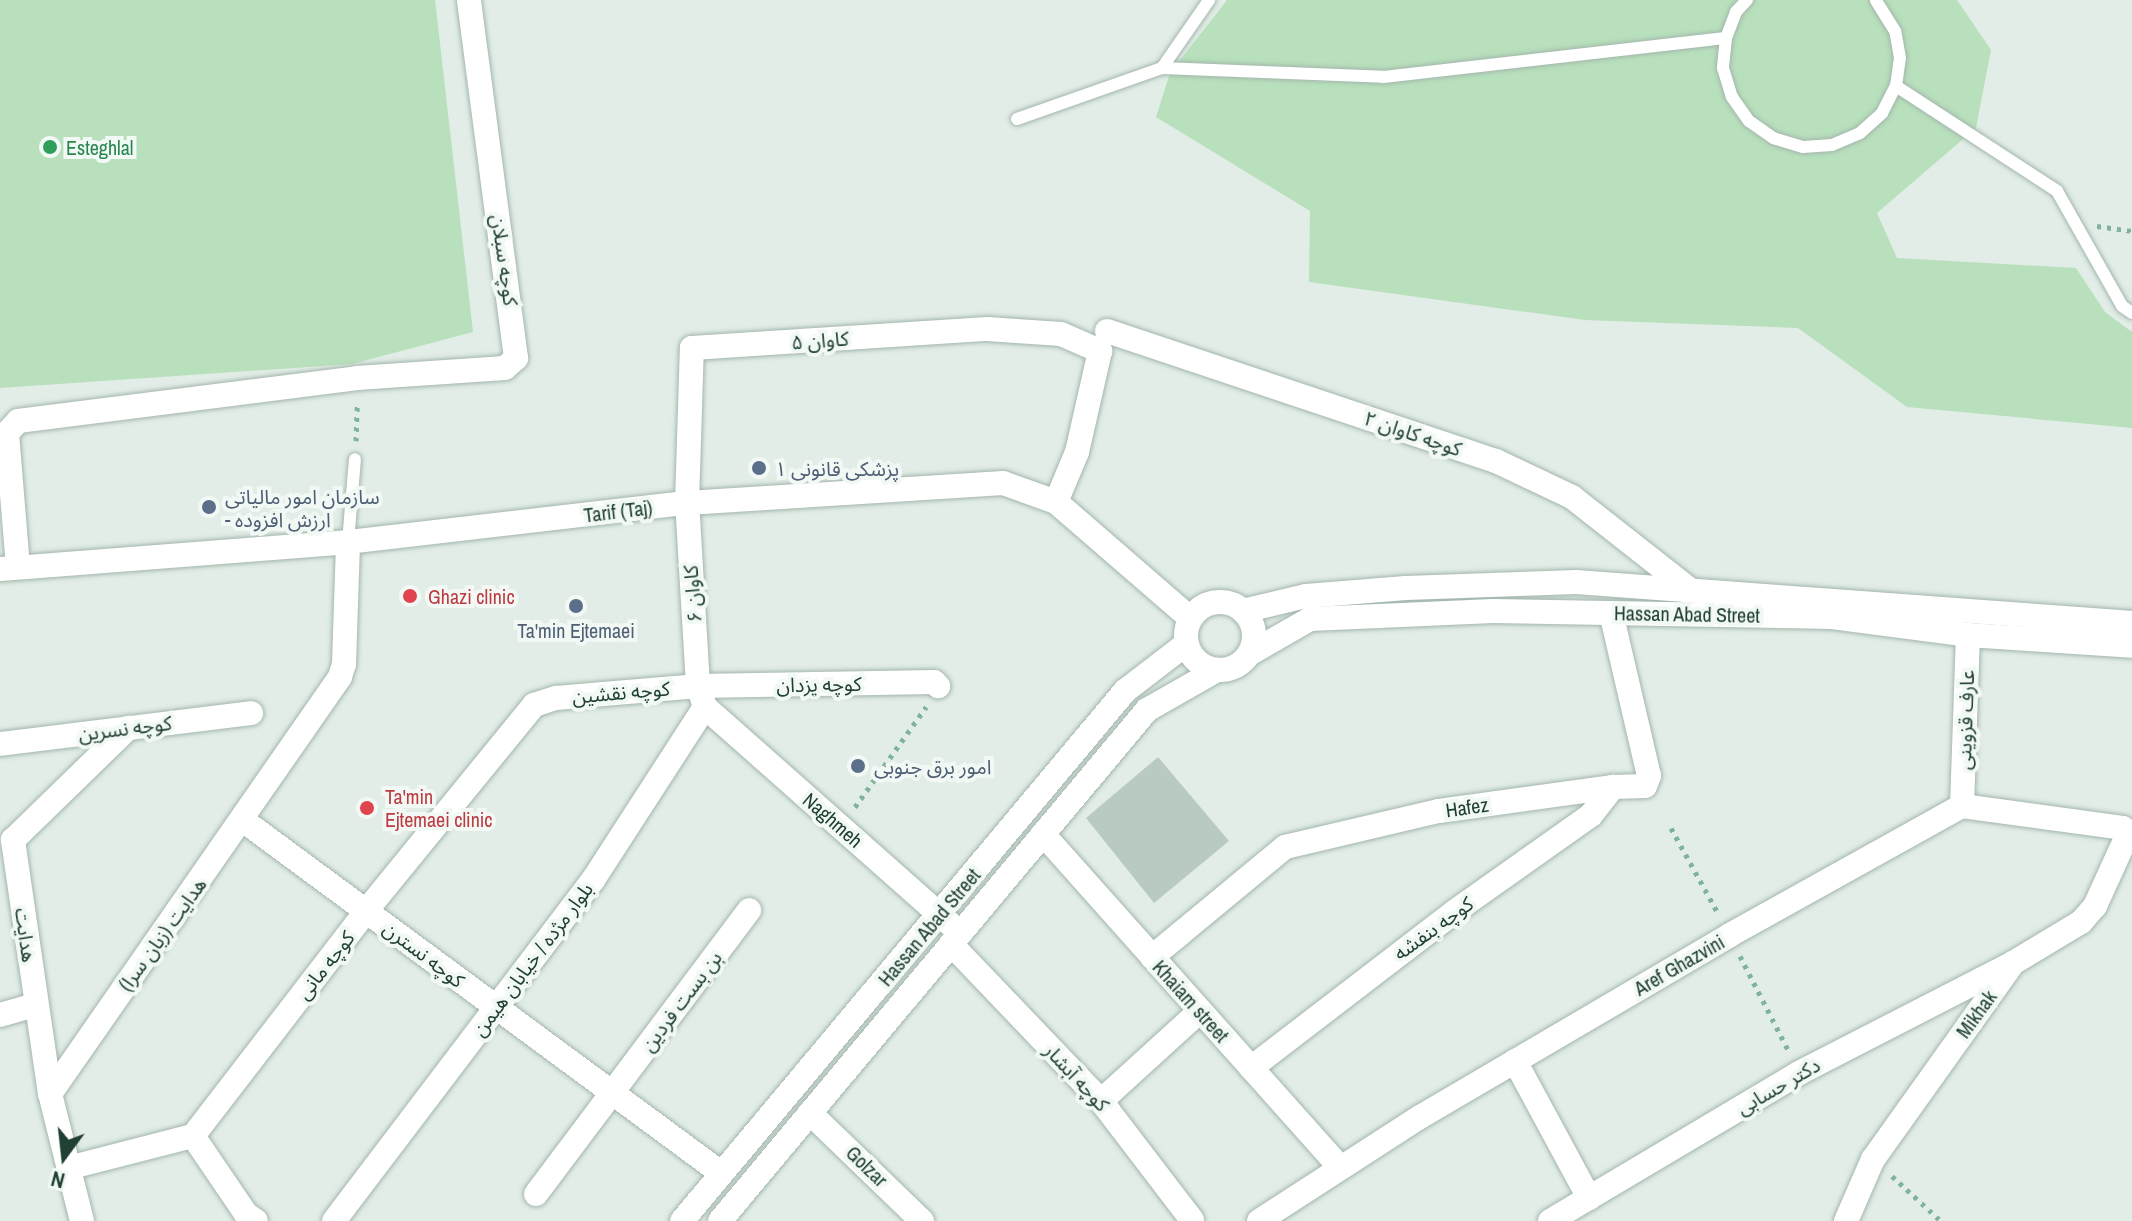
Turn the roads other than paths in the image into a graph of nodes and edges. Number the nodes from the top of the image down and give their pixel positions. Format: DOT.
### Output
graph roads {
  1 [pos="469,0"];
  2 [pos="1209,0"];
  3 [pos="1747,0"];
  4 [pos="1876,0"];
  5 [pos="1726,38"];
  6 [pos="1162,68"];
  7 [pos="1896,86"];
  8 [pos="1017,119"];
  9 [pos="2132,313"];
  10 [pos="1104,341"];
  11 [pos="355,459"];
  12 [pos="1056,502"];
  13 [pos="687,503"];
  14 [pos="348,542"];
  15 [pos="9,568"];
  16 [pos="1690,590"];
  17 [pos="1243,611"];
  18 [pos="1611,613"];
  19 [pos="1190,618"];
  20 [pos="2132,623"];
  21 [pos="1968,635"];
  22 [pos="1186,644"];
  23 [pos="2132,646"];
  24 [pos="1249,654"];
  25 [pos="1217,670"];
  26 [pos="938,686"];
  27 [pos="701,697"];
  28 [pos="545,701"];
  29 [pos="251,713"];
  30 [pos="128,728"];
  31 [pos="0,744"];
  32 [pos="1613,787"];
  33 [pos="1962,806"];
  34 [pos="244,821"];
  35 [pos="1043,834"];
  36 [pos="749,910"];
  37 [pos="366,911"];
  38 [pos="940,914"];
  39 [pos="956,939"];
  40 [pos="1152,957"];
  41 [pos="2013,963"];
  42 [pos="36,1005"];
  43 [pos="495,1007"];
  44 [pos="1200,1011"];
  45 [pos="0,1015"];
  46 [pos="1515,1061"];
  47 [pos="1251,1068"];
  48 [pos="613,1093"];
  49 [pos="50,1094"];
  50 [pos="1101,1101"];
  51 [pos="810,1113"];
  52 [pos="193,1136"];
  53 [pos="1340,1167"];
  54 [pos="68,1168"];
  55 [pos="721,1173"];
  56 [pos="536,1194"];
  57 [pos="1589,1198"];
  58 [pos="1192,1220"];
  59 [pos="82,1221"];
  60 [pos="256,1221"];
  61 [pos="334,1221"];
  62 [pos="682,1221"];
  63 [pos="720,1221"];
  64 [pos="922,1221"];
  65 [pos="1259,1221"];
  66 [pos="1550,1221"];
  67 [pos="1846,1221"];
  1 -- 15 [label="street, کوچه سبلان"];
  2 -- 6 [label="lane"];
  3 -- 5 [label="lane"];
  4 -- 7 [label="lane"];
  5 -- 6 [label="lane"];
  5 -- 7 [label="lane"];
  6 -- 8 [label="lane"];
  7 -- 9 [label="lane"];
  10 -- 12 [label="street"];
  10 -- 13 [label="street, کاوان ۵"];
  10 -- 16 [label="street, کوچه کاوان ۲"];
  11 -- 14 [label="lane"];
  12 -- 13 [label="street, Tarif (Taj)"];
  12 -- 19 [label="street, Tarif (Taj)"];
  13 -- 14 [label="street, Tarif (Taj)"];
  13 -- 27 [label="street, کاوان ۶"];
  14 -- 15 [label="street, Tarif (Taj)"];
  14 -- 34 [label="street, هدایت (زبان سرا)"];
  16 -- 17 [label="street, Hassan Abad Street"];
  16 -- 20 [label="street, Hassan Abad Street"];
  17 -- 19 [label="street"];
  17 -- 24 [label="street"];
  18 -- 21 [label="street, Hassan Abad Street"];
  18 -- 24 [label="street, Hassan Abad Street"];
  18 -- 32 [label="street, Hafez"];
  19 -- 22 [label="street"];
  21 -- 23 [label="street, Hassan Abad Street"];
  21 -- 33 [label="street, عارف قزوینی"];
  22 -- 25 [label="street"];
  22 -- 38 [label="street, Hassan Abad Street"];
  24 -- 25 [label="street"];
  25 -- 35 [label="street, Hassan Abad Street"];
  26 -- 27 [label="street, کوچه یزدان"];
  27 -- 28 [label="street, کوچه نقشین"];
  27 -- 38 [label="street, Naghmeh"];
  27 -- 43 [label="street, بلوار مژده / خیابان هیمن"];
  28 -- 37 [label="street, کوچه مانی"];
  29 -- 30 [label="street, کوچه نسرین"];
  30 -- 31 [label="street, کوچه نسرین"];
  30 -- 42 [label="street, هدایت"];
  32 -- 40 [label="street, Hafez"];
  32 -- 47 [label="street, کوچه بنفشه"];
  33 -- 41 [label="street, Mikhak"];
  33 -- 46 [label="street, Aref Ghazvini"];
  34 -- 37 [label="street, کوچه نسترن"];
  34 -- 49 [label="street, هدایت (زبان سرا)"];
  35 -- 39 [label="street, Hassan Abad Street"];
  35 -- 40 [label="street, Khaiam street"];
  36 -- 48 [label="street, بن بست فردین"];
  37 -- 43 [label="street, کوچه نسترن"];
  37 -- 52 [label="street, کوچه مانی"];
  38 -- 39 [label="street, Naghmeh"];
  38 -- 55 [label="street, Hassan Abad Street"];
  39 -- 50 [label="street, کوچه آبشار"];
  39 -- 51 [label="street, Hassan Abad Street"];
  40 -- 44 [label="street, Khaiam street"];
  41 -- 57 [label="street, دکتر حسابی"];
  41 -- 67 [label="street, Mikhak"];
  42 -- 45 [label="street"];
  42 -- 49 [label="street, هدایت"];
  43 -- 48 [label="street, کوچه نسترن"];
  43 -- 61 [label="street, بلوار مژده / خیابان هیمن"];
  44 -- 47 [label="street, Khaiam street"];
  44 -- 50 [label="street"];
  46 -- 53 [label="street, Aref Ghazvini"];
  46 -- 57 [label="street"];
  47 -- 53 [label="street, Khaiam street"];
  48 -- 55 [label="street, کوچه نسترن"];
  48 -- 56 [label="street, بن بست فردین"];
  49 -- 54 [label="street"];
  50 -- 58 [label="street, کوچه آبشار"];
  51 -- 63 [label="street, Hassan Abad Street"];
  51 -- 64 [label="street, Golzar"];
  52 -- 54 [label="street"];
  52 -- 60 [label="street"];
  53 -- 65 [label="street, Aref Ghazvini"];
  54 -- 59 [label="street"];
  55 -- 62 [label="street, Hassan Abad Street"];
  57 -- 66 [label="street, دکتر حسابی"];
}
